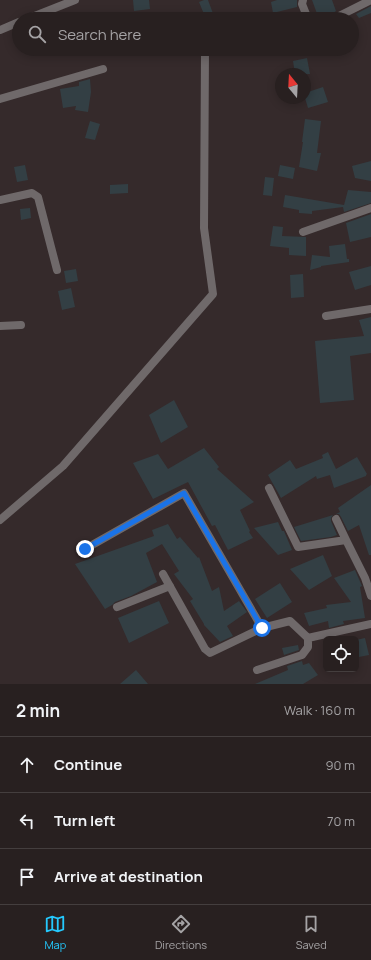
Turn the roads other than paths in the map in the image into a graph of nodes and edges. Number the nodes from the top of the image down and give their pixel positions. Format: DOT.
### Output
graph roads {
  1 [pos="75,0"];
  2 [pos="303,0"];
  3 [pos="371,0"];
  4 [pos="45,12"];
  5 [pos="305,12"];
  6 [pos="347,12"];
  7 [pos="12,25"];
  8 [pos="0,30"];
  9 [pos="205,56"];
  10 [pos="103,69"];
  11 [pos="0,99"];
  12 [pos="0,200"];
  13 [pos="371,208"];
  14 [pos="303,232"];
  15 [pos="57,270"];
  16 [pos="371,309"];
  17 [pos="326,316"];
  18 [pos="21,325"];
  19 [pos="0,326"];
  20 [pos="269,488"];
  21 [pos="336,519"];
  22 [pos="0,520"];
  23 [pos="346,540"];
  24 [pos="85,549"];
  25 [pos="163,574"];
  26 [pos="368,577"];
  27 [pos="170,586"];
  28 [pos="371,596"];
  29 [pos="117,607"];
  30 [pos="371,624"];
  31 [pos="262,628"];
  32 [pos="308,638"];
  33 [pos="257,670"];
  1 -- 4 [label="street"];
  2 -- 5 [label="street"];
  3 -- 6 [label="street"];
  7 -- 8 [label="street"];
  9 -- 22 [label="street"];
  10 -- 11 [label="street"];
  12 -- 15 [label="street"];
  13 -- 14 [label="street"];
  16 -- 17 [label="street"];
  18 -- 19 [label="street"];
  20 -- 23 [label="street"];
  21 -- 23 [label="street"];
  23 -- 26 [label="street"];
  24 -- 31 [label="street"];
  25 -- 27 [label="street"];
  26 -- 28 [label="street"];
  27 -- 29 [label="street"];
  27 -- 31 [label="street"];
  30 -- 32 [label="street"];
  31 -- 32 [label="street"];
  32 -- 33 [label="street"];
}
